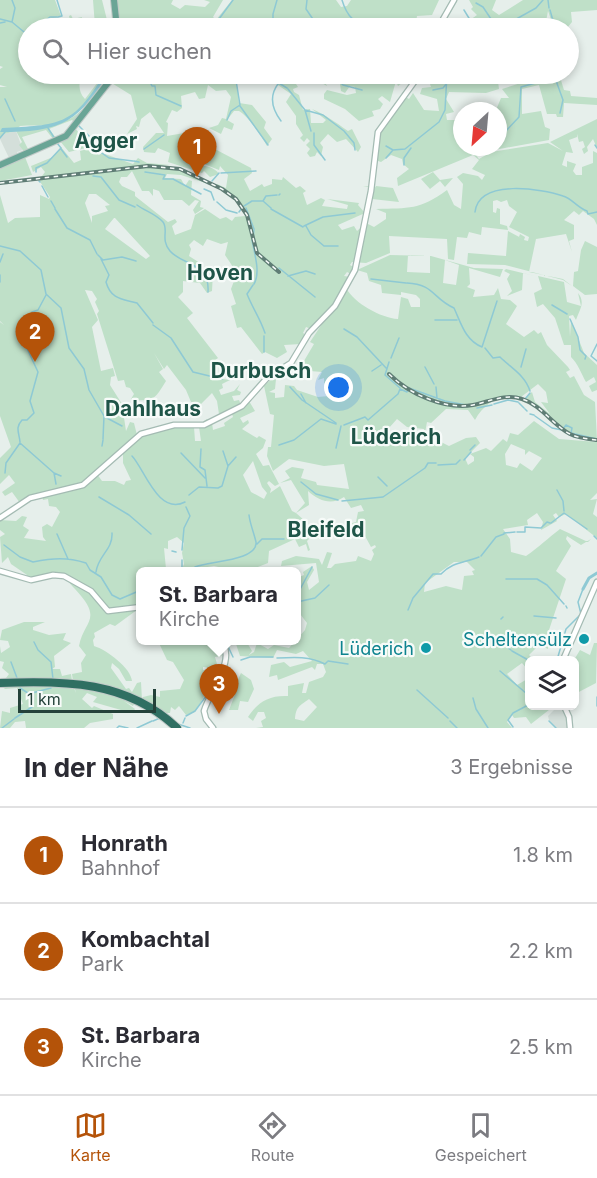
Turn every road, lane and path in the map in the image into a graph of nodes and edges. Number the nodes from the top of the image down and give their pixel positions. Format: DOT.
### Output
graph roads {
  1 [pos="114,0"];
  2 [pos="454,0"];
  3 [pos="116,18"];
  4 [pos="444,18"];
  5 [pos="108,84"];
  6 [pos="413,84"];
  7 [pos="0,165"];
  8 [pos="0,518"];
  9 [pos="0,570"];
  10 [pos="597,582"];
  11 [pos="136,608"];
  12 [pos="224,645"];
  13 [pos="565,656"];
  14 [pos="0,684"];
  15 [pos="566,710"];
  16 [pos="176,728"];
  17 [pos="213,728"];
  18 [pos="570,728"];
  1 -- 3 [label="main road"];
  2 -- 4 [label="main road"];
  5 -- 7 [label="main road"];
  6 -- 8 [label="main road"];
  9 -- 11 [label="main road"];
  10 -- 13 [label="main road"];
  12 -- 17 [label="main road"];
  14 -- 16 [label="highway"];
  15 -- 18 [label="main road"];
}
